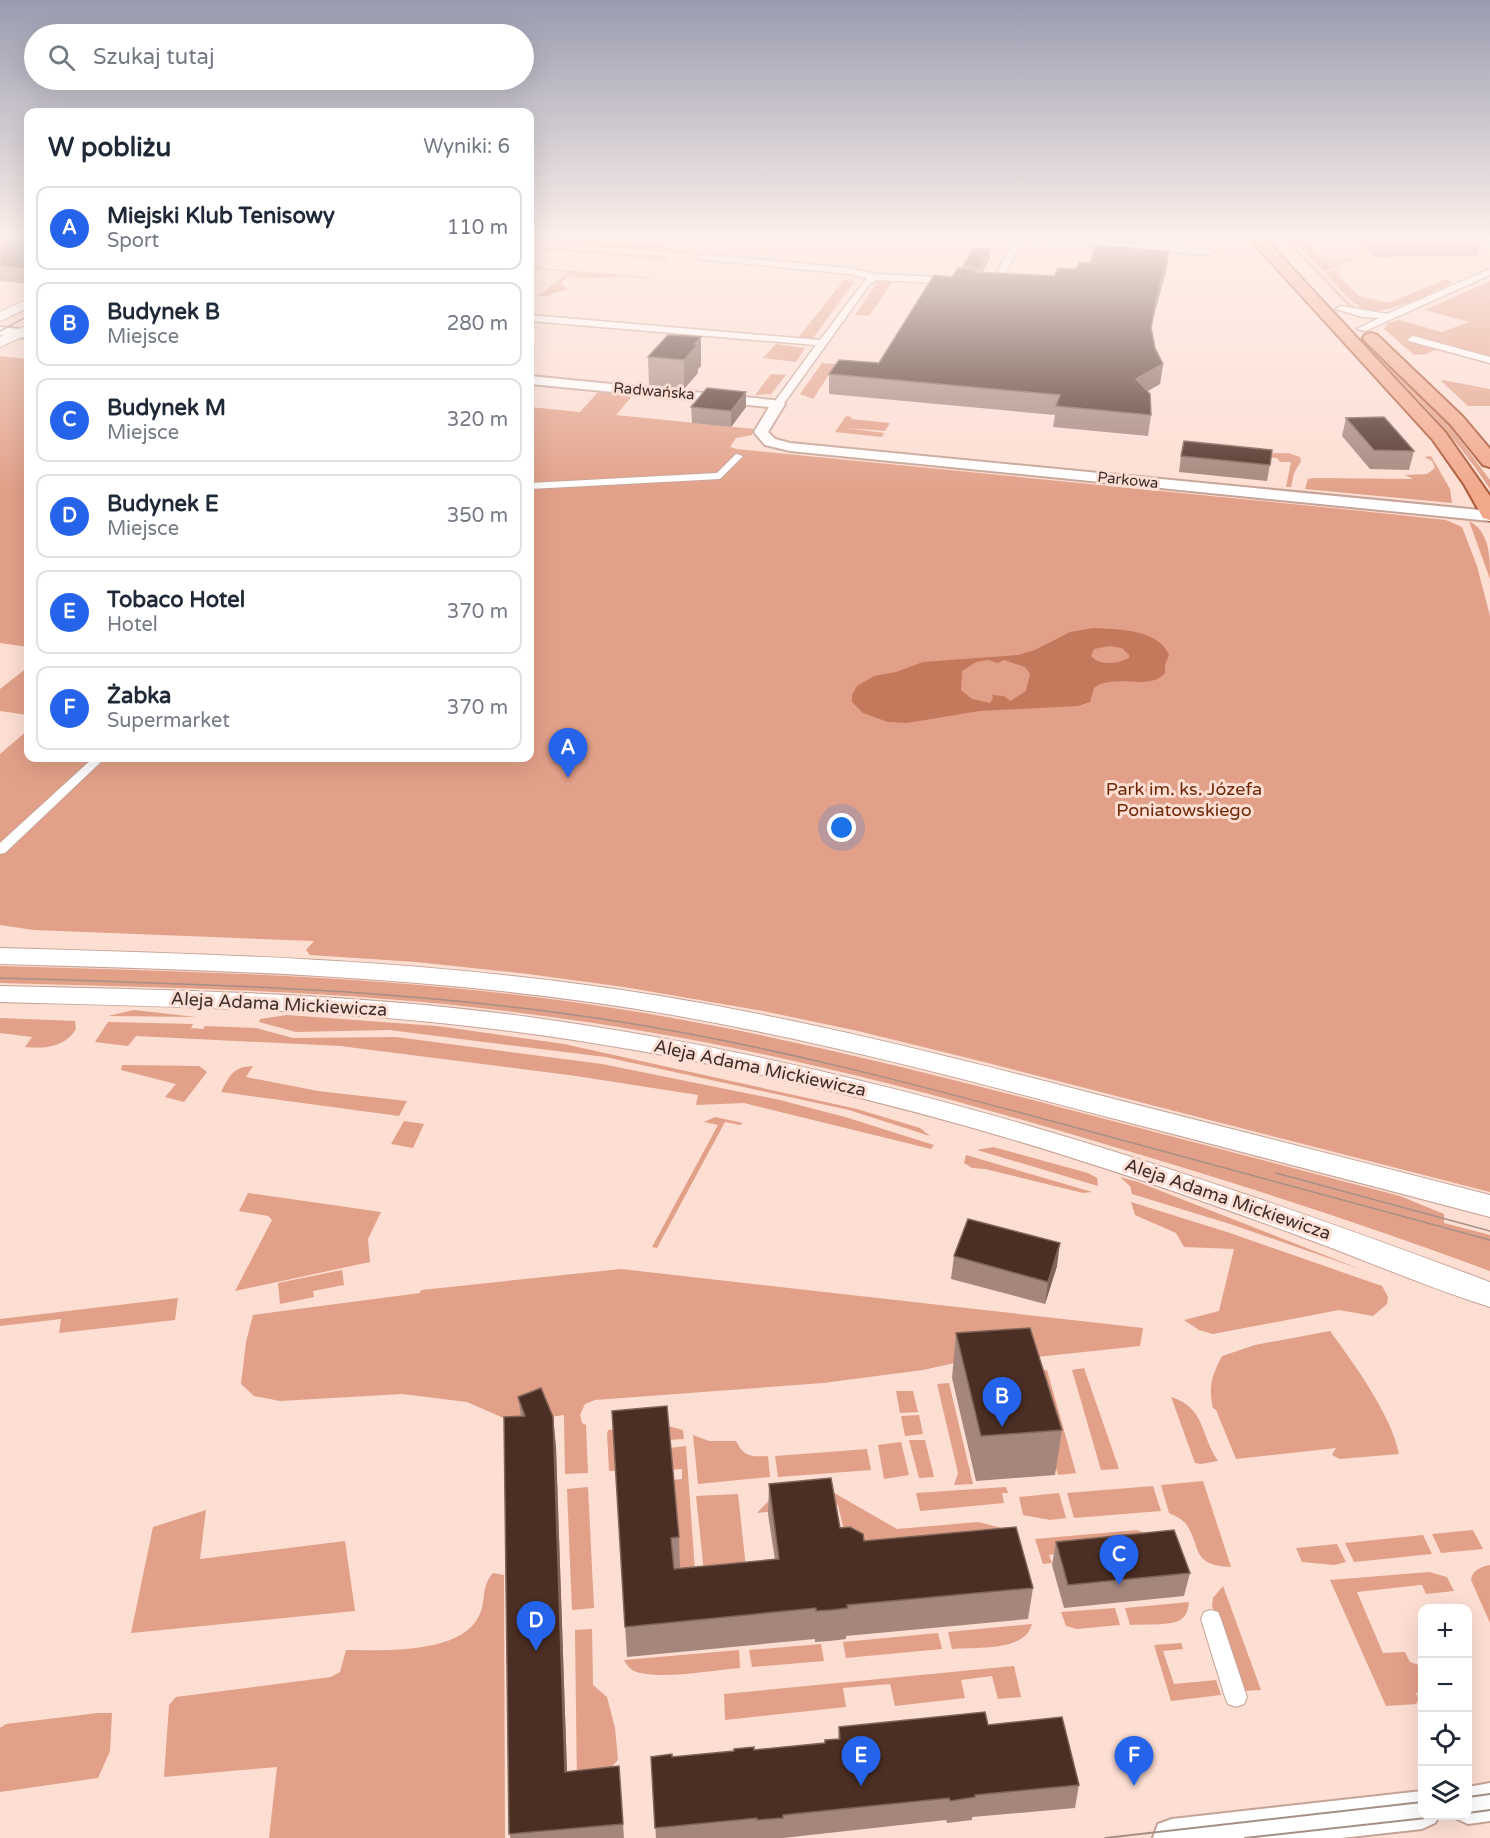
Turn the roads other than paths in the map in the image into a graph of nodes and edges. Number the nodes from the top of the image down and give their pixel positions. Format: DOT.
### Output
graph roads {
  1 [pos="586,323"];
  2 [pos="838,323"];
  3 [pos="1333,323"];
  4 [pos="1355,323"];
  5 [pos="1374,323"];
  6 [pos="1362,329"];
  7 [pos="0,331"];
  8 [pos="24,332"];
  9 [pos="24,333"];
  10 [pos="1413,339"];
  11 [pos="824,343"];
  12 [pos="0,344"];
  13 [pos="1490,360"];
  14 [pos="534,380"];
  15 [pos="778,404"];
  16 [pos="739,456"];
  17 [pos="1490,461"];
  18 [pos="534,486"];
  19 [pos="1490,515"];
  20 [pos="95,762"];
  21 [pos="0,850"];
  22 [pos="0,956"];
  23 [pos="0,994"];
  24 [pos="1490,1206"];
  25 [pos="1490,1295"];
  26 [pos="1211,1619"];
  27 [pos="1236,1697"];
  28 [pos="1490,1802"];
  29 [pos="1472,1804"];
  30 [pos="1418,1810"];
  31 [pos="1172,1838"];
  1 -- 11 [label="street"];
  2 -- 11 [label="street"];
  3 -- 19 [label="main road"];
  4 -- 6 [label="main road"];
  5 -- 6 [label="street"];
  6 -- 17 [label="main road"];
  7 -- 8 [label="street"];
  9 -- 12 [label="main road"];
  10 -- 13 [label="street"];
  11 -- 15 [label="street"];
  14 -- 15 [label="street, Radwańska"];
  15 -- 19 [label="street, Parkowa"];
  16 -- 18 [label="street"];
  20 -- 21 [label="street"];
  22 -- 24 [label="main road, Aleja Adama Mickiewicza"];
  23 -- 25 [label="main road, Aleja Adama Mickiewicza"];
  26 -- 27 [label="street"];
  28 -- 29 [label="street"];
  30 -- 31 [label="street"];
}
